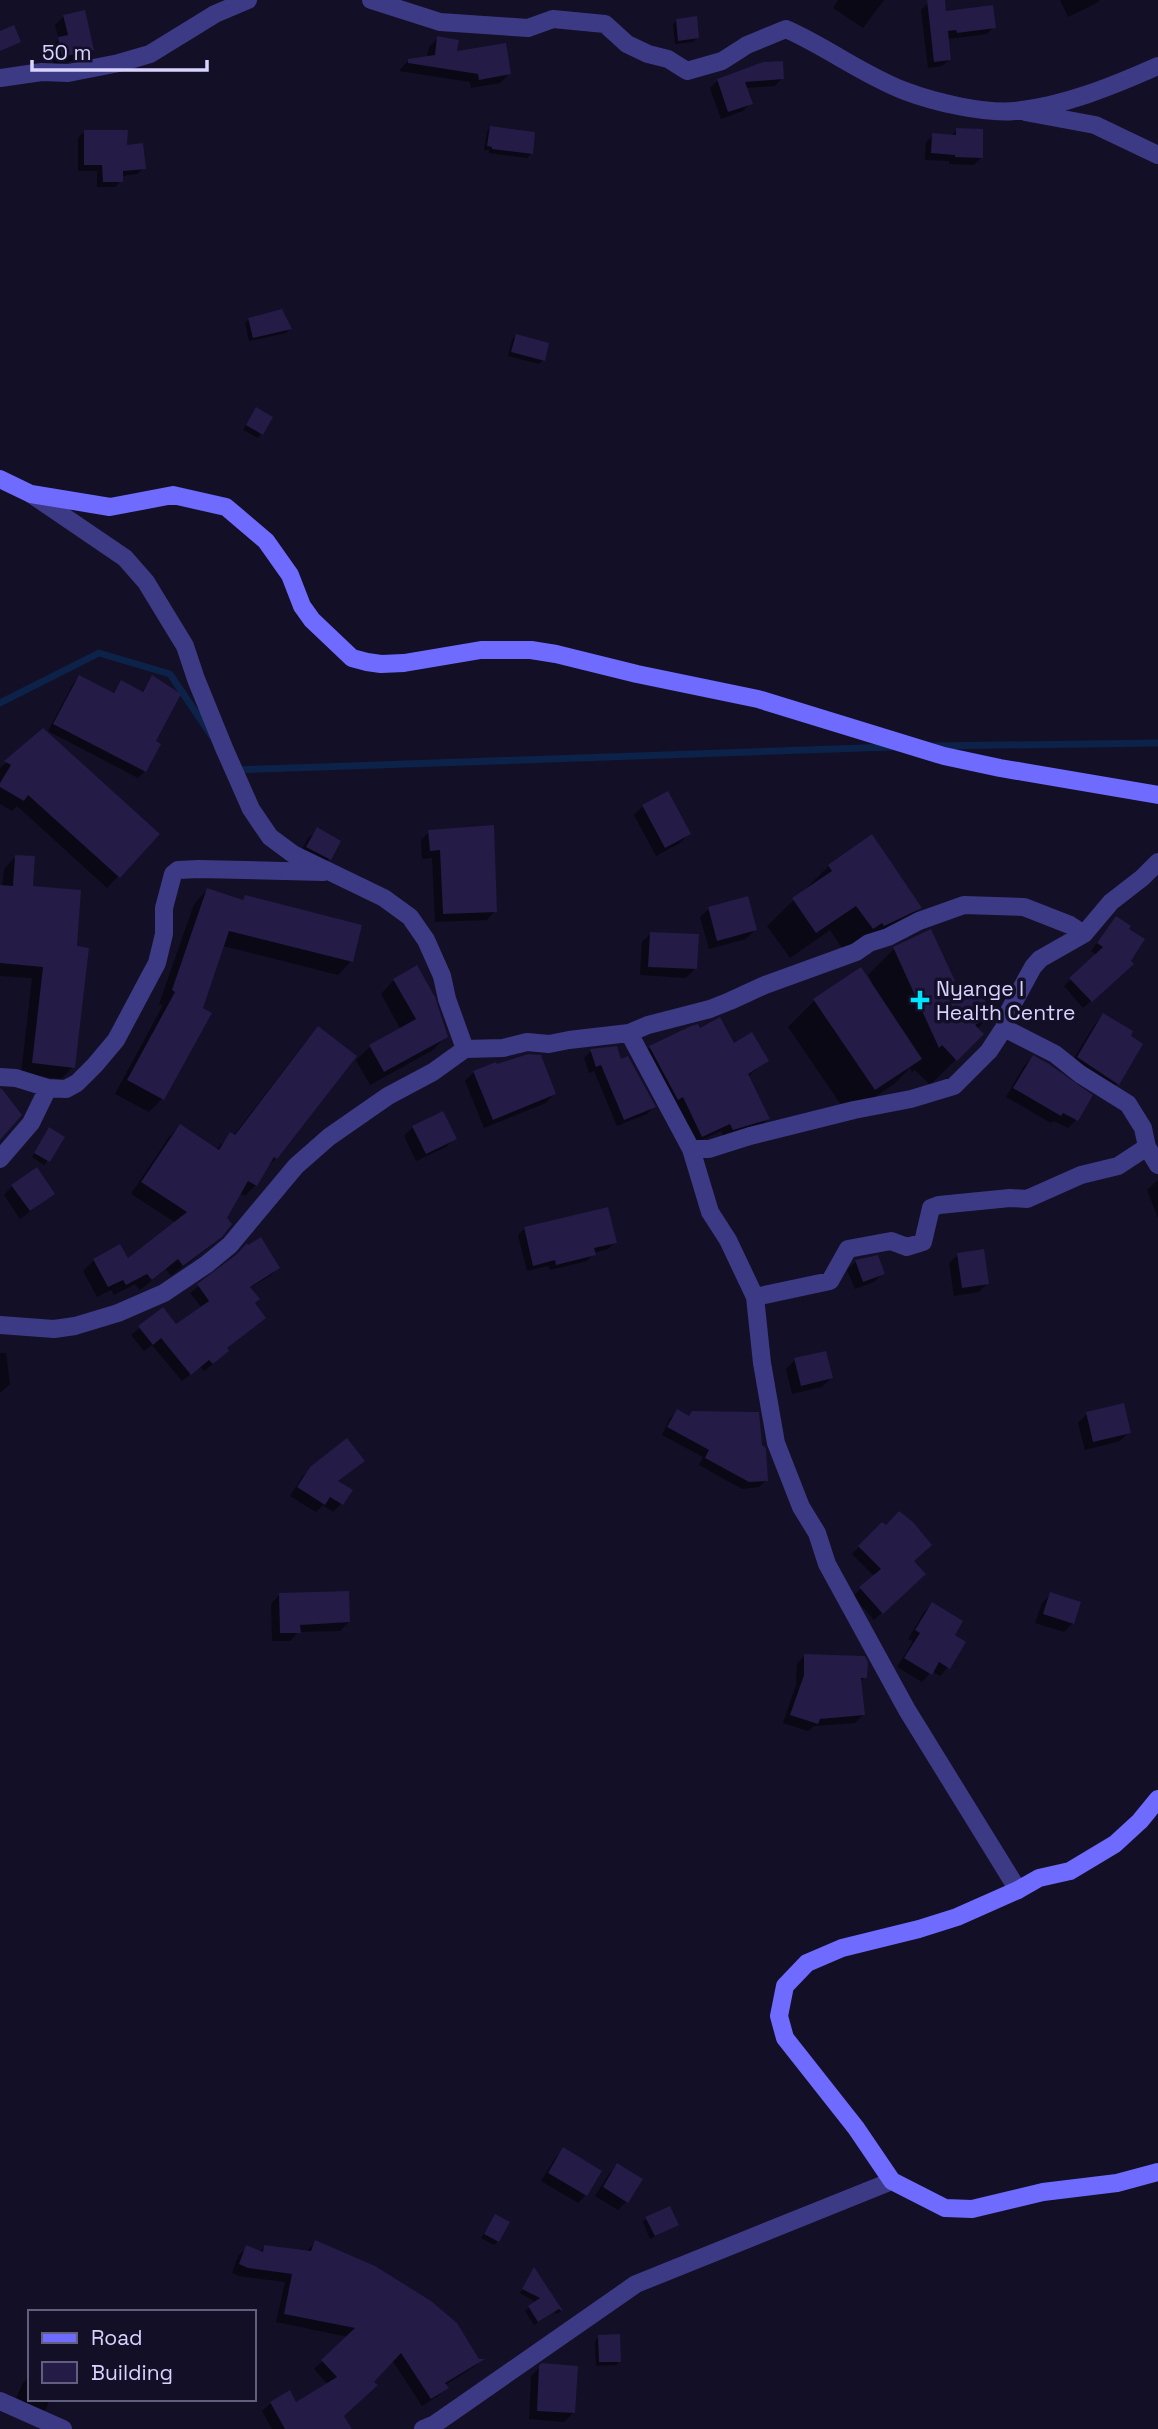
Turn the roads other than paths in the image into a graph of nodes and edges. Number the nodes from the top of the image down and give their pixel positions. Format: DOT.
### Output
graph roads {
  1 [pos="248,0"];
  2 [pos="371,0"];
  3 [pos="1158,66"];
  4 [pos="0,78"];
  5 [pos="1014,111"];
  6 [pos="1158,155"];
  7 [pos="0,479"];
  8 [pos="31,494"];
  9 [pos="1158,795"];
  10 [pos="1158,862"];
  11 [pos="327,872"];
  12 [pos="1084,934"];
  13 [pos="1004,1028"];
  14 [pos="629,1033"];
  15 [pos="466,1049"];
  16 [pos="0,1077"];
  17 [pos="48,1088"];
  18 [pos="1147,1147"];
  19 [pos="691,1149"];
  20 [pos="0,1159"];
  21 [pos="1158,1165"];
  22 [pos="755,1297"];
  23 [pos="0,1325"];
  24 [pos="1158,1799"];
  25 [pos="1018,1890"];
  26 [pos="1158,2172"];
  27 [pos="892,2181"];
  28 [pos="0,2401"];
  29 [pos="64,2429"];
  30 [pos="423,2429"];
  1 -- 4 [label="street"];
  2 -- 5 [label="street"];
  3 -- 5 [label="street"];
  5 -- 6 [label="street"];
  7 -- 8 [label="main road"];
  8 -- 9 [label="main road"];
  8 -- 11 [label="street"];
  10 -- 12 [label="street"];
  11 -- 15 [label="street"];
  11 -- 17 [label="street"];
  12 -- 13 [label="street"];
  12 -- 14 [label="street"];
  13 -- 18 [label="street"];
  13 -- 19 [label="street"];
  14 -- 15 [label="street"];
  14 -- 19 [label="street"];
  15 -- 23 [label="street"];
  16 -- 17 [label="street"];
  17 -- 20 [label="street"];
  18 -- 21 [label="street"];
  18 -- 22 [label="street"];
  19 -- 22 [label="street"];
  22 -- 25 [label="street"];
  24 -- 25 [label="main road"];
  25 -- 27 [label="main road"];
  26 -- 27 [label="main road"];
  27 -- 30 [label="street"];
  28 -- 29 [label="street"];
}
